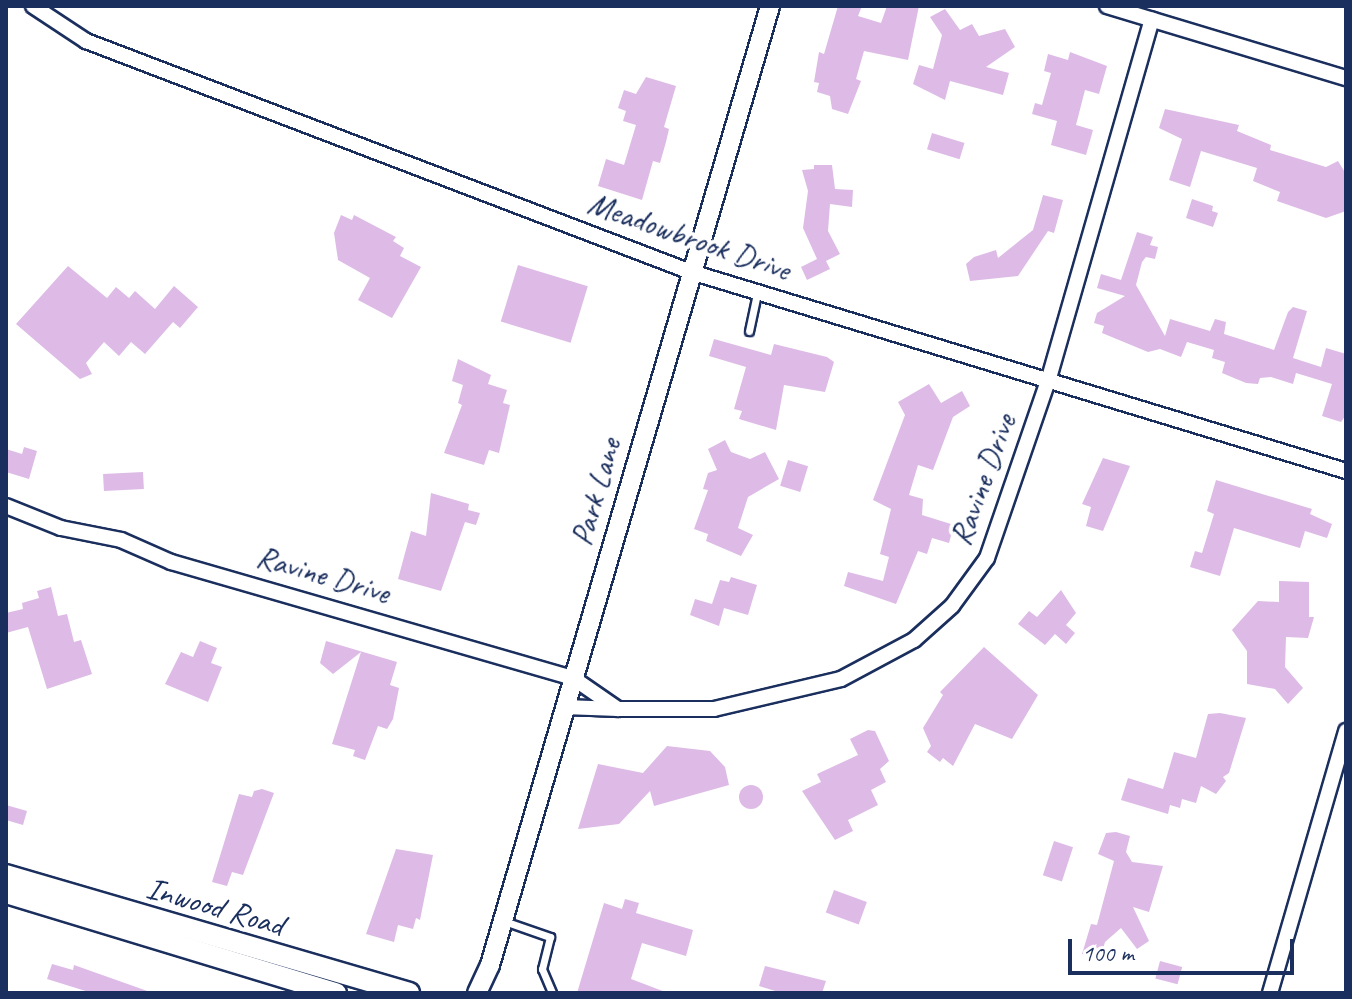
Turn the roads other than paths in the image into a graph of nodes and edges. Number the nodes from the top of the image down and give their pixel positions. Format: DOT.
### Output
graph roads {
  1 [pos="33,6"];
  2 [pos="770,6"];
  3 [pos="1107,6"];
  4 [pos="1152,19"];
  5 [pos="1346,78"];
  6 [pos="691,272"];
  7 [pos="757,293"];
  8 [pos="749,331"];
  9 [pos="1049,378"];
  10 [pos="1346,471"];
  11 [pos="6,506"];
  12 [pos="573,678"];
  13 [pos="564,707"];
  14 [pos="618,709"];
  15 [pos="1346,731"];
  16 [pos="6,875"];
  17 [pos="6,893"];
  18 [pos="34,893"];
  19 [pos="503,920"];
  20 [pos="201,943"];
  21 [pos="336,993"];
  22 [pos="409,993"];
  23 [pos="477,993"];
  24 [pos="552,993"];
  25 [pos="1270,993"];
  1 -- 6 [label="street, Meadowbrook Drive"];
  2 -- 6 [label="street, Park Lane"];
  3 -- 4 [label="street"];
  4 -- 5 [label="street"];
  4 -- 9 [label="street, Ravine Drive"];
  6 -- 7 [label="street, Meadowbrook Drive"];
  6 -- 12 [label="street, Park Lane"];
  7 -- 8 [label="lane"];
  7 -- 9 [label="street, Meadowbrook Drive"];
  9 -- 10 [label="street, Meadowbrook Drive"];
  9 -- 14 [label="street, Ravine Drive"];
  11 -- 12 [label="street, Ravine Drive"];
  12 -- 13 [label="street, Park Lane"];
  12 -- 14 [label="street, Ravine Drive"];
  13 -- 14 [label="street, Ravine Drive"];
  13 -- 19 [label="street, Park Lane"];
  15 -- 25 [label="street"];
  16 -- 18 [label="main road, Inwood Road"];
  17 -- 18 [label="main road, Inwood Road"];
  18 -- 20 [label="main road, Inwood Road"];
  19 -- 23 [label="street, Park Lane"];
  19 -- 24 [label="lane"];
  20 -- 21 [label="main road, Inwood Road"];
  20 -- 22 [label="main road, Inwood Road"];
}
